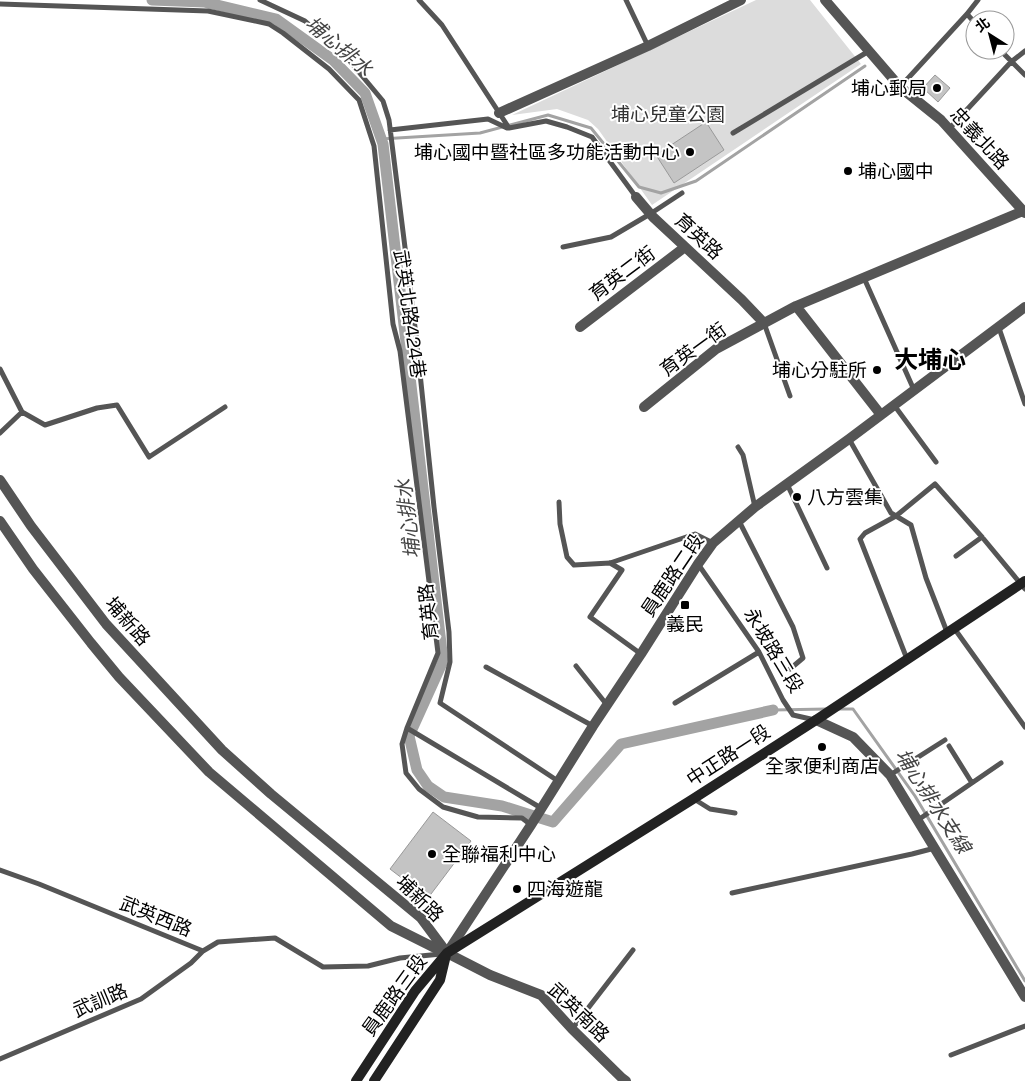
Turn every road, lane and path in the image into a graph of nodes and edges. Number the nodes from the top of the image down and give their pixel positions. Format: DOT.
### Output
graph roads {
  1 [pos="260,0"];
  2 [pos="419,0"];
  3 [pos="626,0"];
  4 [pos="741,0"];
  5 [pos="825,0"];
  6 [pos="978,0"];
  7 [pos="0,4"];
  8 [pos="970,10"];
  9 [pos="965,16"];
  10 [pos="648,46"];
  11 [pos="869,51"];
  12 [pos="1025,51"];
  13 [pos="1011,62"];
  14 [pos="1025,75"];
  15 [pos="900,87"];
  16 [pos="500,114"];
  17 [pos="509,128"];
  18 [pos="390,130"];
  19 [pos="949,130"];
  20 [pos="733,133"];
  21 [pos="682,193"];
  22 [pos="636,197"];
  23 [pos="1024,212"];
  24 [pos="650,214"];
  25 [pos="564,247"];
  26 [pos="685,247"];
  27 [pos="864,278"];
  28 [pos="796,306"];
  29 [pos="1025,308"];
  30 [pos="764,323"];
  31 [pos="580,327"];
  32 [pos="999,328"];
  33 [pos="0,369"];
  34 [pos="914,391"];
  35 [pos="790,396"];
  36 [pos="1025,404"];
  37 [pos="894,405"];
  38 [pos="225,407"];
  39 [pos="644,407"];
  40 [pos="22,412"];
  41 [pos="881,415"];
  42 [pos="0,433"];
  43 [pos="849,439"];
  44 [pos="738,446"];
  45 [pos="936,462"];
  46 [pos="0,480"];
  47 [pos="787,484"];
  48 [pos="559,502"];
  49 [pos="755,507"];
  50 [pos="896,516"];
  51 [pos="0,521"];
  52 [pos="739,521"];
  53 [pos="982,537"];
  54 [pos="713,543"];
  55 [pos="956,556"];
  56 [pos="610,563"];
  57 [pos="698,564"];
  58 [pos="827,568"];
  59 [pos="1024,585"];
  60 [pos="951,630"];
  61 [pos="759,652"];
  62 [pos="641,654"];
  63 [pos="907,659"];
  64 [pos="576,666"];
  65 [pos="486,667"];
  66 [pos="790,669"];
  67 [pos="675,703"];
  68 [pos="607,705"];
  69 [pos="816,720"];
  70 [pos="593,726"];
  71 [pos="1025,727"];
  72 [pos="408,728"];
  73 [pos="945,740"];
  74 [pos="948,746"];
  75 [pos="1001,763"];
  76 [pos="890,775"];
  77 [pos="559,781"];
  78 [pos="972,783"];
  79 [pos="693,799"];
  80 [pos="541,808"];
  81 [pos="736,813"];
  82 [pos="918,820"];
  83 [pos="531,825"];
  84 [pos="935,848"];
  85 [pos="0,870"];
  86 [pos="732,892"];
  87 [pos="633,950"];
  88 [pos="202,952"];
  89 [pos="447,953"];
  90 [pos="1025,997"];
  91 [pos="1025,1026"];
  92 [pos="572,1029"];
  93 [pos="951,1055"];
  94 [pos="0,1059"];
  95 [pos="356,1081"];
  96 [pos="374,1081"];
  97 [pos="626,1081"];
  1 -- 18 [label="lane, 育英路"];
  2 -- 16 [label="lane"];
  3 -- 10 [label="lane"];
  4 -- 10 [label="street"];
  5 -- 11 [label="street, 忠義北路"];
  6 -- 8 [label="lane"];
  7 -- 72 [label="lane, 武英北路424巷"];
  9 -- 15 [label="lane"];
  10 -- 16 [label="street"];
  11 -- 15 [label="street, 忠義北路"];
  11 -- 20 [label="lane"];
  12 -- 13 [label="lane"];
  13 -- 14 [label="lane"];
  13 -- 19 [label="lane"];
  15 -- 19 [label="street, 忠義北路"];
  16 -- 17 [label="lane"];
  17 -- 18 [label="lane"];
  17 -- 22 [label="lane, 育英路"];
  18 -- 77 [label="lane, 育英路"];
  19 -- 23 [label="street, 忠義北路"];
  21 -- 24 [label="lane"];
  22 -- 24 [label="street, 育英路"];
  23 -- 27 [label="street"];
  24 -- 25 [label="lane"];
  24 -- 26 [label="street, 育英路"];
  26 -- 30 [label="street, 育英路"];
  26 -- 31 [label="street, 育英二街"];
  27 -- 28 [label="street"];
  27 -- 34 [label="lane"];
  28 -- 30 [label="street"];
  28 -- 41 [label="street"];
  29 -- 32 [label="street, 員鹿路二段"];
  30 -- 35 [label="lane"];
  30 -- 39 [label="street, 育英一街"];
  32 -- 34 [label="street, 員鹿路二段"];
  32 -- 36 [label="lane"];
  33 -- 40 [label="lane"];
  34 -- 37 [label="street, 員鹿路二段"];
  37 -- 41 [label="street, 員鹿路二段"];
  37 -- 45 [label="lane"];
  38 -- 40 [label="lane"];
  40 -- 42 [label="lane"];
  41 -- 43 [label="street, 員鹿路二段"];
  43 -- 47 [label="street, 員鹿路二段"];
  43 -- 50 [label="lane"];
  44 -- 49 [label="lane"];
  46 -- 89 [label="street, 埔新路"];
  47 -- 49 [label="street, 員鹿路二段"];
  47 -- 58 [label="lane"];
  48 -- 56 [label="lane"];
  49 -- 52 [label="street, 員鹿路二段"];
  50 -- 53 [label="lane"];
  50 -- 60 [label="lane"];
  50 -- 63 [label="lane"];
  51 -- 89 [label="street, 埔新路"];
  52 -- 54 [label="street, 員鹿路二段"];
  52 -- 66 [label="lane"];
  53 -- 55 [label="lane"];
  53 -- 59 [label="lane"];
  54 -- 56 [label="lane"];
  54 -- 57 [label="street, 員鹿路二段"];
  56 -- 62 [label="lane"];
  57 -- 61 [label="lane, 永坡路三段"];
  57 -- 62 [label="street, 員鹿路二段"];
  59 -- 60 [label="main road, 中正路一段"];
  60 -- 63 [label="main road, 中正路一段"];
  60 -- 71 [label="lane"];
  61 -- 67 [label="lane"];
  61 -- 69 [label="lane, 永坡路三段"];
  62 -- 68 [label="street, 員鹿路二段"];
  63 -- 69 [label="main road, 中正路一段"];
  64 -- 68 [label="lane"];
  65 -- 70 [label="lane"];
  68 -- 70 [label="street, 員鹿路二段"];
  69 -- 76 [label="street, 永坡路三段"];
  69 -- 79 [label="main road, 中正路一段"];
  70 -- 77 [label="street, 員鹿路二段"];
  72 -- 80 [label="lane"];
  72 -- 83 [label="lane, 武英北路424巷"];
  73 -- 76 [label="lane"];
  74 -- 78 [label="lane"];
  75 -- 78 [label="lane"];
  76 -- 82 [label="street, 永坡路三段"];
  77 -- 80 [label="street, 員鹿路二段"];
  78 -- 82 [label="lane"];
  79 -- 81 [label="lane"];
  79 -- 89 [label="main road, 中正路一段"];
  80 -- 83 [label="street, 員鹿路二段"];
  82 -- 84 [label="street, 永坡路三段"];
  83 -- 89 [label="street, 員鹿路二段"];
  84 -- 86 [label="lane"];
  84 -- 90 [label="street, 永坡路三段"];
  85 -- 88 [label="lane, 武英西路"];
  87 -- 92 [label="lane"];
  88 -- 89 [label="lane, 武英西路"];
  88 -- 94 [label="lane, 武訓路"];
  89 -- 92 [label="street, 武英南路"];
  89 -- 95 [label="main road, 員鹿路三段"];
  89 -- 96 [label="main road, 員鹿路三段"];
  91 -- 93 [label="lane"];
  92 -- 97 [label="street, 武英南路"];
}
